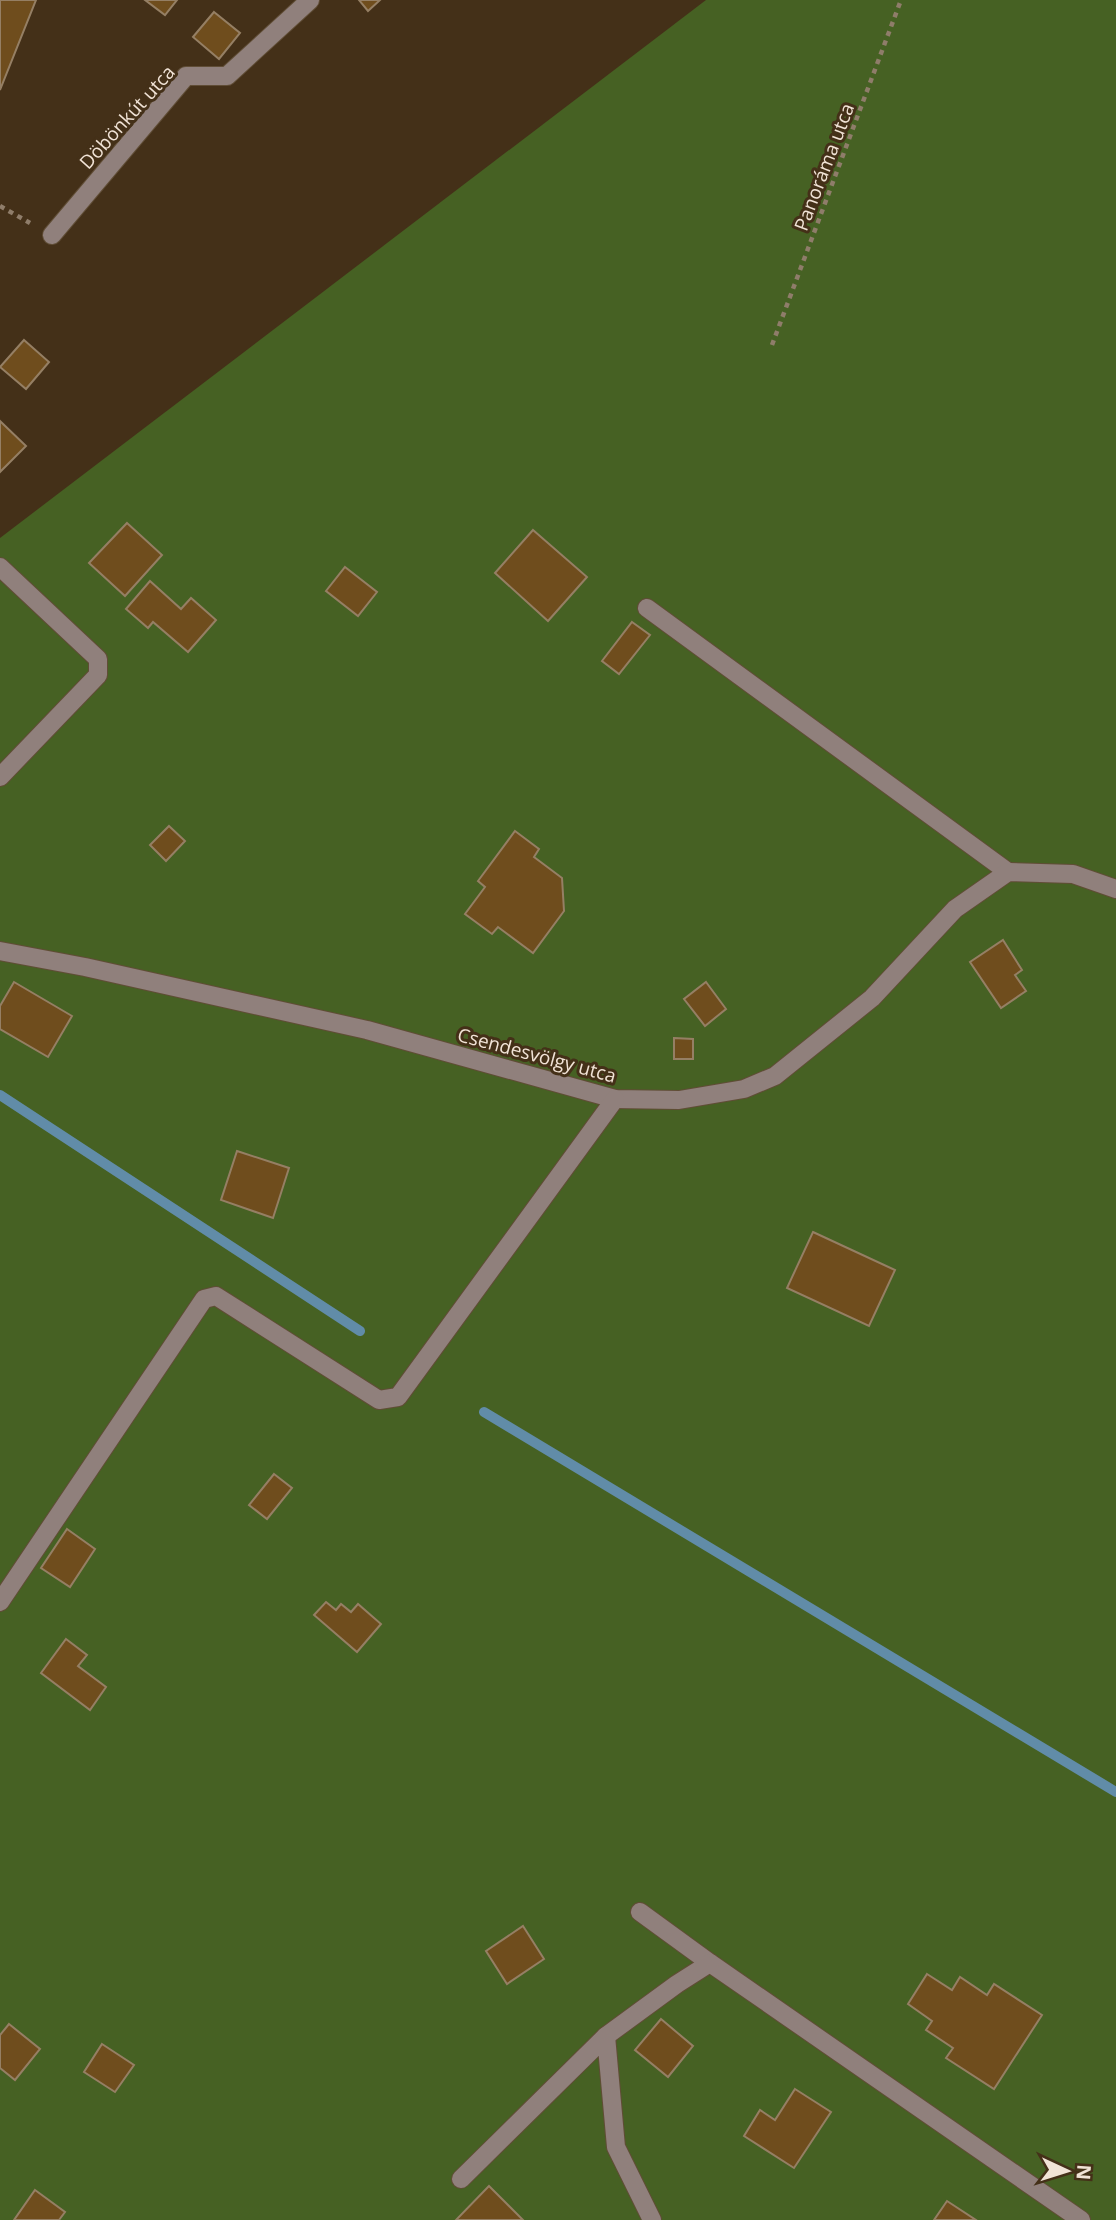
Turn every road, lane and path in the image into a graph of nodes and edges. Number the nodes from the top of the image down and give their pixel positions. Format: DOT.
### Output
graph roads {
  1 [pos="310,0"];
  2 [pos="901,0"];
  3 [pos="52,235"];
  4 [pos="772,345"];
  5 [pos="0,567"];
  6 [pos="647,608"];
  7 [pos="0,778"];
  8 [pos="1008,872"];
  9 [pos="1116,889"];
  10 [pos="0,951"];
  11 [pos="615,1099"];
  12 [pos="0,1602"];
  13 [pos="640,1912"];
  14 [pos="710,1963"];
  15 [pos="606,2036"];
  16 [pos="461,2179"];
  17 [pos="652,2220"];
  18 [pos="1081,2220"];
  1 -- 3 [label="street, Döbönkút utca"];
  2 -- 4 [label="path, Panoráma utca"];
  5 -- 7 [label="street"];
  6 -- 8 [label="street"];
  8 -- 9 [label="street"];
  8 -- 11 [label="street, Csendesvölgy utca"];
  10 -- 11 [label="street, Csendesvölgy utca"];
  11 -- 12 [label="street"];
  13 -- 14 [label="street"];
  14 -- 15 [label="street"];
  14 -- 18 [label="street"];
  15 -- 16 [label="street"];
  15 -- 17 [label="street"];
}
